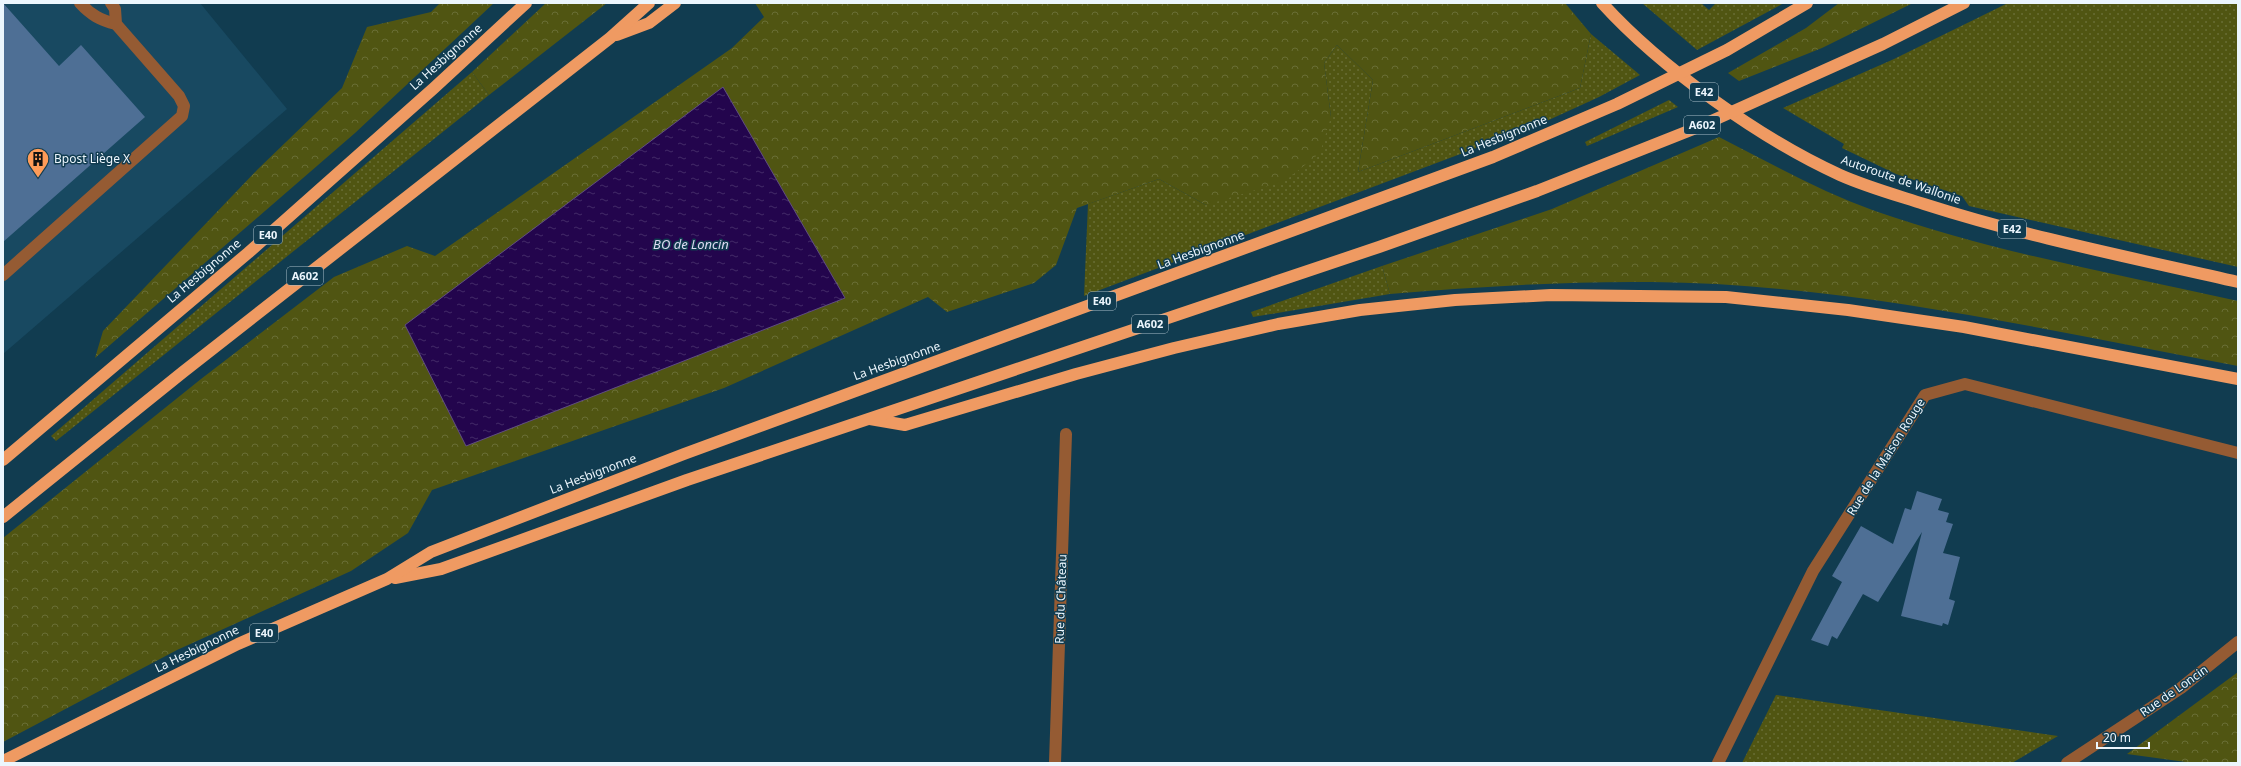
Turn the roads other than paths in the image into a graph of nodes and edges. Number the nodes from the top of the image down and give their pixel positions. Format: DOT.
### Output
graph roads {
  1 [pos="80,3"];
  2 [pos="111,3"];
  3 [pos="526,3"];
  4 [pos="649,3"];
  5 [pos="675,3"];
  6 [pos="1602,3"];
  7 [pos="1807,3"];
  8 [pos="1964,3"];
  9 [pos="116,24"];
  10 [pos="610,38"];
  11 [pos="3,275"];
  12 [pos="2238,282"];
  13 [pos="2238,379"];
  14 [pos="867,419"];
  15 [pos="1066,434"];
  16 [pos="2238,453"];
  17 [pos="3,460"];
  18 [pos="3,517"];
  19 [pos="388,579"];
  20 [pos="2238,642"];
  21 [pos="3,761"];
  22 [pos="1055,763"];
  23 [pos="1718,763"];
  24 [pos="2067,763"];
  1 -- 9 [label="street"];
  2 -- 9 [label="street"];
  3 -- 17 [label="highway, La Hesbignonne / E40"];
  4 -- 10 [label="highway, A602"];
  5 -- 10 [label="highway"];
  6 -- 12 [label="highway, Autoroute de Wallonie / E42"];
  7 -- 19 [label="highway, La Hesbignonne / E40"];
  8 -- 14 [label="highway, A602"];
  9 -- 11 [label="street"];
  10 -- 18 [label="highway, A602"];
  13 -- 14 [label="highway"];
  14 -- 19 [label="highway"];
  15 -- 22 [label="street, Rue du Château"];
  16 -- 23 [label="street, Rue de la Maison Rouge"];
  19 -- 21 [label="highway, La Hesbignonne / E40"];
  20 -- 24 [label="street, Rue de Loncin"];
}
